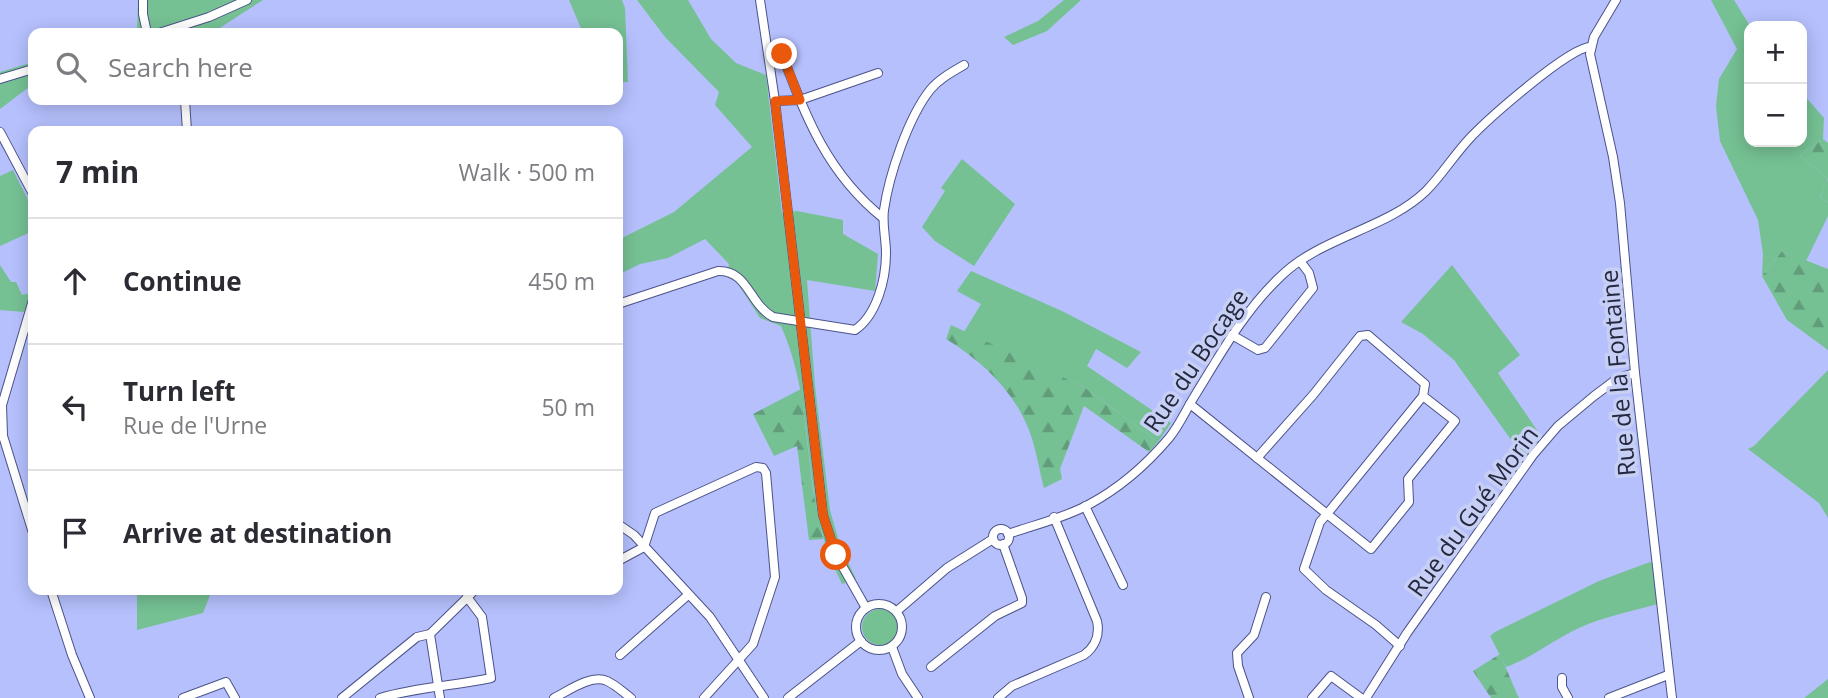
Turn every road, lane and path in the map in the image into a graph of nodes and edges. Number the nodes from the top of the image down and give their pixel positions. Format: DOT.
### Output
graph roads {
  1 [pos="143,0"];
  2 [pos="247,0"];
  3 [pos="760,0"];
  4 [pos="1616,0"];
  5 [pos="146,28"];
  6 [pos="184,28"];
  7 [pos="1591,47"];
  8 [pos="782,54"];
  9 [pos="964,65"];
  10 [pos="28,71"];
  11 [pos="878,73"];
  12 [pos="0,79"];
  13 [pos="800,100"];
  14 [pos="775,101"];
  15 [pos="185,105"];
  16 [pos="187,126"];
  17 [pos="0,132"];
  18 [pos="28,185"];
  19 [pos="883,218"];
  20 [pos="1300,261"];
  21 [pos="623,302"];
  22 [pos="28,316"];
  23 [pos="802,323"];
  24 [pos="1232,335"];
  25 [pos="1635,373"];
  26 [pos="1423,396"];
  27 [pos="1190,404"];
  28 [pos="1257,458"];
  29 [pos="1085,506"];
  30 [pos="1327,514"];
  31 [pos="28,517"];
  32 [pos="1054,517"];
  33 [pos="623,527"];
  34 [pos="1008,534"];
  35 [pos="993,539"];
  36 [pos="1003,544"];
  37 [pos="645,547"];
  38 [pos="623,558"];
  39 [pos="1123,585"];
  40 [pos="53,595"];
  41 [pos="469,595"];
  42 [pos="688,595"];
  43 [pos="467,597"];
  44 [pos="1266,597"];
  45 [pos="866,608"];
  46 [pos="897,611"];
  47 [pos="430,634"];
  48 [pos="861,641"];
  49 [pos="1400,646"];
  50 [pos="892,647"];
  51 [pos="620,655"];
  52 [pos="738,660"];
  53 [pos="931,667"];
  54 [pos="1668,675"];
  55 [pos="1562,678"];
  56 [pos="438,686"];
  57 [pos="90,698"];
  58 [pos="183,698"];
  59 [pos="235,698"];
  60 [pos="342,698"];
  61 [pos="380,698"];
  62 [pos="440,698"];
  63 [pos="554,698"];
  64 [pos="631,698"];
  65 [pos="704,698"];
  66 [pos="764,698"];
  67 [pos="788,698"];
  68 [pos="919,698"];
  69 [pos="998,698"];
  70 [pos="1249,698"];
  71 [pos="1312,698"];
  72 [pos="1363,698"];
  73 [pos="1568,698"];
  74 [pos="1609,698"];
  75 [pos="1672,698"];
  1 -- 5 [label="street"];
  2 -- 6 [label="street"];
  3 -- 14 [label="street"];
  4 -- 7 [label="street"];
  7 -- 20 [label="street, Rue du Bocage"];
  7 -- 25 [label="street, Rue de la Fontaine"];
  8 -- 13 [label="street"];
  9 -- 19 [label="street"];
  10 -- 12 [label="street"];
  11 -- 13 [label="street"];
  13 -- 14 [label="street"];
  13 -- 19 [label="street"];
  14 -- 23 [label="street"];
  15 -- 16 [label="street"];
  17 -- 18 [label="street"];
  19 -- 23 [label="street"];
  20 -- 24 [label="street, Rue du Bocage"];
  20 -- 24 [label="street"];
  21 -- 23 [label="street"];
  22 -- 31 [label="street"];
  23 -- 45 [label="street"];
  24 -- 27 [label="street, Rue du Bocage"];
  25 -- 49 [label="street, Rue du Gué Morin"];
  25 -- 54 [label="street, Rue de la Fontaine"];
  26 -- 28 [label="street"];
  26 -- 30 [label="street"];
  26 -- 30 [label="street"];
  27 -- 28 [label="street"];
  27 -- 29 [label="street, Rue du Bocage"];
  28 -- 30 [label="street"];
  29 -- 32 [label="street, Rue du Bocage"];
  29 -- 39 [label="street"];
  30 -- 49 [label="street"];
  32 -- 34 [label="street, Rue du Bocage"];
  32 -- 69 [label="street"];
  33 -- 37 [label="street"];
  34 -- 35 [label="street"];
  34 -- 36 [label="street"];
  35 -- 36 [label="street"];
  35 -- 46 [label="street"];
  36 -- 53 [label="street"];
  37 -- 38 [label="street"];
  37 -- 42 [label="street"];
  37 -- 52 [label="street"];
  40 -- 57 [label="street"];
  41 -- 43 [label="street"];
  42 -- 51 [label="street"];
  42 -- 52 [label="street"];
  43 -- 47 [label="street"];
  43 -- 56 [label="street"];
  44 -- 70 [label="street"];
  45 -- 46 [label="street"];
  45 -- 48 [label="street"];
  46 -- 50 [label="street"];
  47 -- 56 [label="street"];
  47 -- 60 [label="street"];
  48 -- 50 [label="street"];
  48 -- 67 [label="street"];
  49 -- 72 [label="street, Rue du Gué Morin"];
  50 -- 68 [label="street"];
  52 -- 65 [label="street"];
  52 -- 66 [label="street"];
  54 -- 74 [label="street"];
  54 -- 75 [label="street, Rue de la Fontaine"];
  55 -- 73 [label="street"];
  56 -- 61 [label="street"];
  56 -- 62 [label="street"];
  58 -- 59 [label="street"];
  63 -- 64 [label="street"];
  71 -- 72 [label="street"];
}
